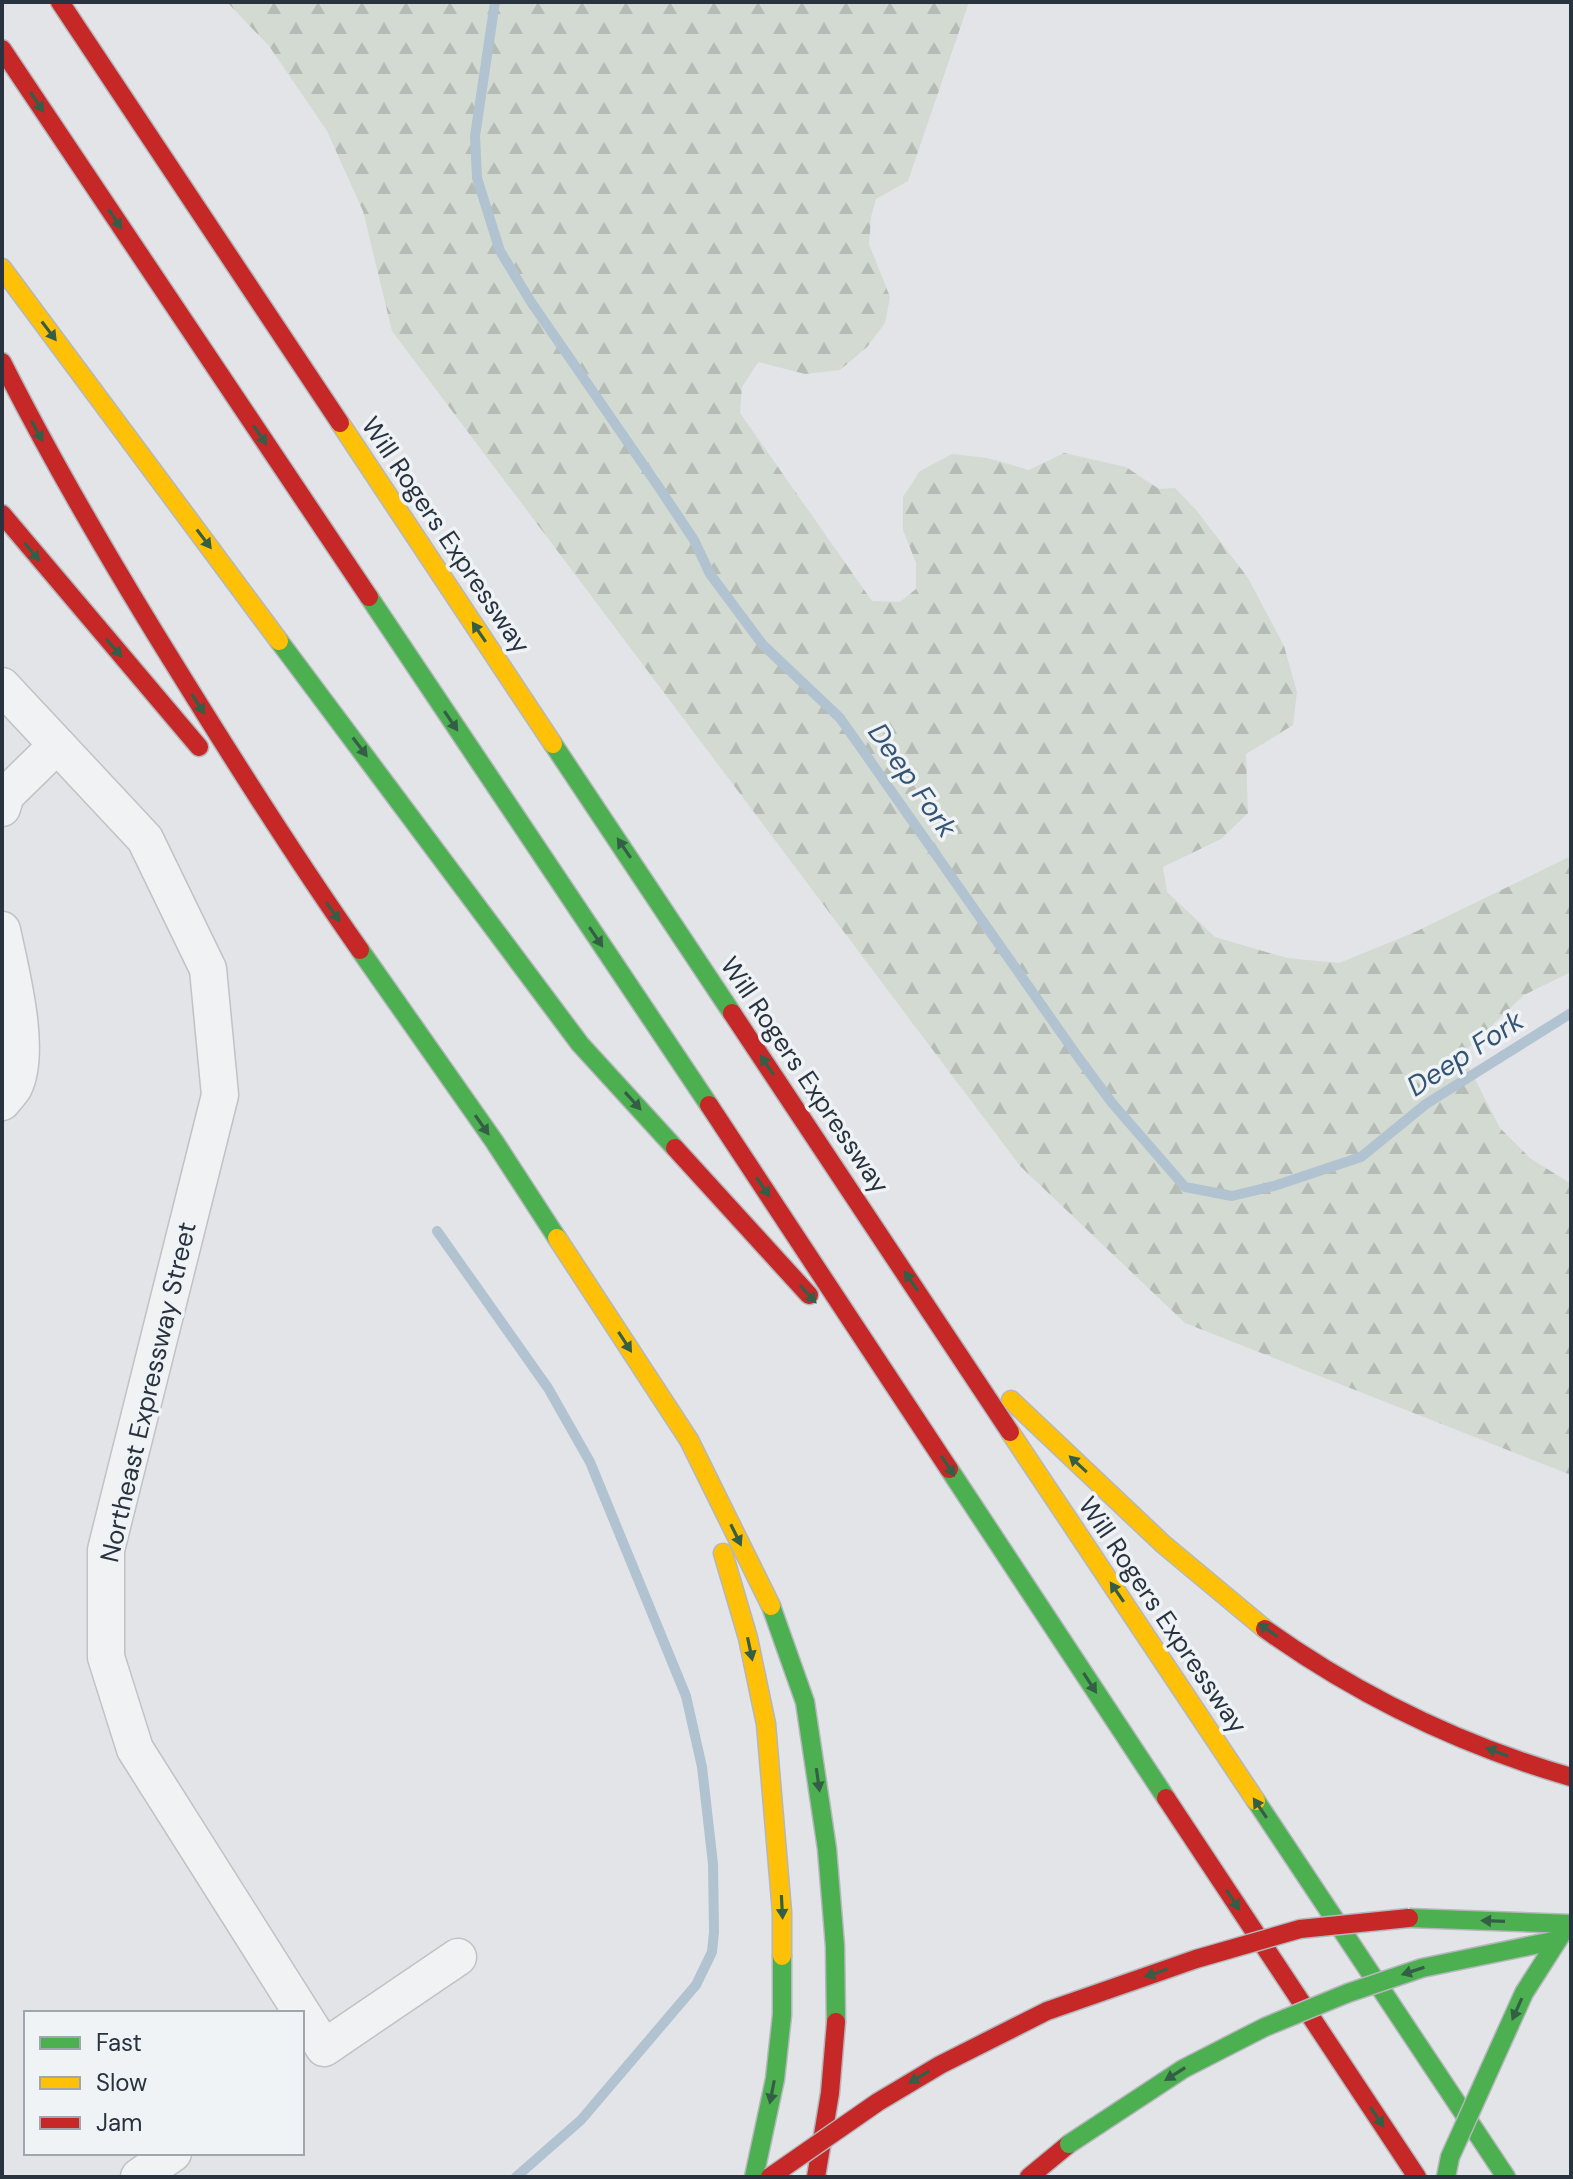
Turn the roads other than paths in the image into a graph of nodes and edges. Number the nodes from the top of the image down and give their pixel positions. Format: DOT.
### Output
graph roads {
  1 [pos="60,2"];
  2 [pos="2,49"];
  3 [pos="2,268"];
  4 [pos="2,362"];
  5 [pos="2,514"];
  6 [pos="2,686"];
  7 [pos="57,745"];
  8 [pos="2,808"];
  9 [pos="288,848"];
  10 [pos="2,930"];
  11 [pos="2,1102"];
  12 [pos="954,1346"];
  13 [pos="905,1400"];
  14 [pos="689,1440"];
  15 [pos="1571,1777"];
  16 [pos="1571,1921"];
  17 [pos="1571,1938"];
  18 [pos="458,1957"];
  19 [pos="287,2011"];
  20 [pos="313,2055"];
  21 [pos="170,2155"];
  22 [pos="139,2177"];
  23 [pos="754,2177"];
  24 [pos="770,2177"];
  25 [pos="816,2177"];
  26 [pos="1029,2177"];
  27 [pos="1417,2177"];
  28 [pos="1446,2177"];
  29 [pos="1506,2177"];
  12 -- 1 [label="highway, Will Rogers Expressway, one-way"];
  2 -- 13 [label="highway, one-way"];
  3 -- 13 [label="highway, one-way"];
  4 -- 9 [label="highway, one-way"];
  5 -- 9 [label="highway, one-way"];
  6 -- 7 [label="street, Northeast Expressway Street"];
  7 -- 8 [label="street"];
  7 -- 19 [label="street, Northeast Expressway Street"];
  9 -- 14 [label="highway, one-way"];
  10 -- 11 [label="street"];
  15 -- 12 [label="highway, one-way"];
  29 -- 12 [label="highway, Will Rogers Expressway, one-way"];
  13 -- 27 [label="highway, one-way"];
  14 -- 23 [label="highway, one-way"];
  14 -- 25 [label="highway, one-way"];
  16 -- 24 [label="highway, one-way, bridge"];
  16 -- 28 [label="highway, one-way, bridge"];
  17 -- 26 [label="highway, one-way, bridge"];
  18 -- 20 [label="street, Northeast Expressway Street"];
  21 -- 22 [label="street"];
}
